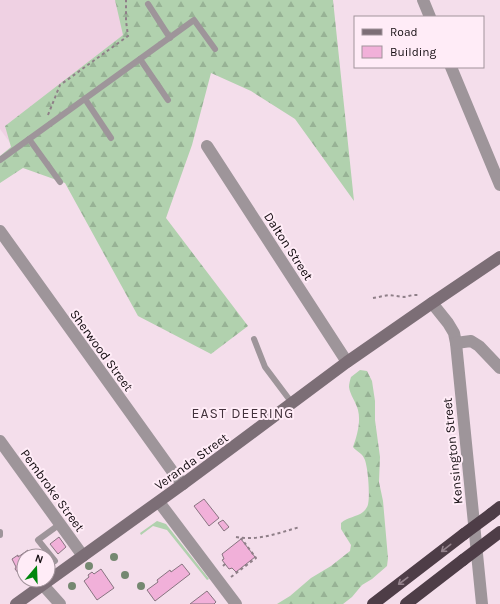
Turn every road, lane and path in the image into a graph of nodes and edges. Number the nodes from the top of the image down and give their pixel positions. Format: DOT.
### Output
graph roads {
  1 [pos="126,0"];
  2 [pos="423,0"];
  3 [pos="148,4"];
  4 [pos="430,16"];
  5 [pos="170,38"];
  6 [pos="215,48"];
  7 [pos="140,59"];
  8 [pos="451,68"];
  9 [pos="85,99"];
  10 [pos="168,100"];
  11 [pos="48,117"];
  12 [pos="111,138"];
  13 [pos="29,139"];
  14 [pos="207,146"];
  15 [pos="0,160"];
  16 [pos="60,182"];
  17 [pos="500,185"];
  18 [pos="0,231"];
  19 [pos="500,257"];
  20 [pos="420,295"];
  21 [pos="373,298"];
  22 [pos="432,303"];
  23 [pos="254,339"];
  24 [pos="456,343"];
  25 [pos="350,360"];
  26 [pos="500,368"];
  27 [pos="292,404"];
  28 [pos="0,441"];
  29 [pos="183,484"];
  30 [pos="159,502"];
  31 [pos="496,510"];
  32 [pos="60,524"];
  33 [pos="300,527"];
  34 [pos="500,532"];
  35 [pos="236,537"];
  36 [pos="241,538"];
  37 [pos="44,548"];
  38 [pos="83,556"];
  39 [pos="56,576"];
  40 [pos="231,576"];
  41 [pos="39,588"];
  42 [pos="46,588"];
  43 [pos="376,602"];
  44 [pos="16,604"];
  45 [pos="60,604"];
  46 [pos="236,604"];
  47 [pos="406,604"];
  48 [pos="482,604"];
  1 -- 11 [label="path"];
  2 -- 4 [label="street"];
  3 -- 5 [label="lane"];
  5 -- 6 [label="lane"];
  5 -- 7 [label="lane"];
  7 -- 9 [label="lane"];
  7 -- 10 [label="lane"];
  8 -- 17 [label="street"];
  9 -- 12 [label="lane"];
  9 -- 13 [label="lane"];
  13 -- 15 [label="lane"];
  13 -- 16 [label="lane"];
  14 -- 25 [label="street, Dalton Street"];
  18 -- 29 [label="street, Sherwood Street"];
  19 -- 22 [label="main road, Veranda Street"];
  20 -- 21 [label="path"];
  22 -- 24 [label="street, Kensington Street"];
  22 -- 25 [label="main road, Veranda Street"];
  23 -- 27 [label="lane"];
  24 -- 26 [label="street"];
  24 -- 48 [label="street, Kensington Street"];
  25 -- 27 [label="main road, Veranda Street"];
  27 -- 29 [label="main road, Veranda Street"];
  28 -- 32 [label="street, Pembroke Street"];
  29 -- 30 [label="main road, Veranda Street"];
  30 -- 38 [label="main road, Veranda Street"];
  30 -- 46 [label="street"];
  31 -- 43 [label="highway, one-way, bridge"];
  32 -- 37 [label="lane"];
  32 -- 38 [label="street, Pembroke Street"];
  33 -- 36 [label="path"];
  34 -- 47 [label="highway, bridge"];
  35 -- 36 [label="path"];
  36 -- 40 [label="path"];
  38 -- 39 [label="main road, Veranda Street"];
  41 -- 44 [label="main road, Veranda Street"];
  42 -- 45 [label="street"];
}
